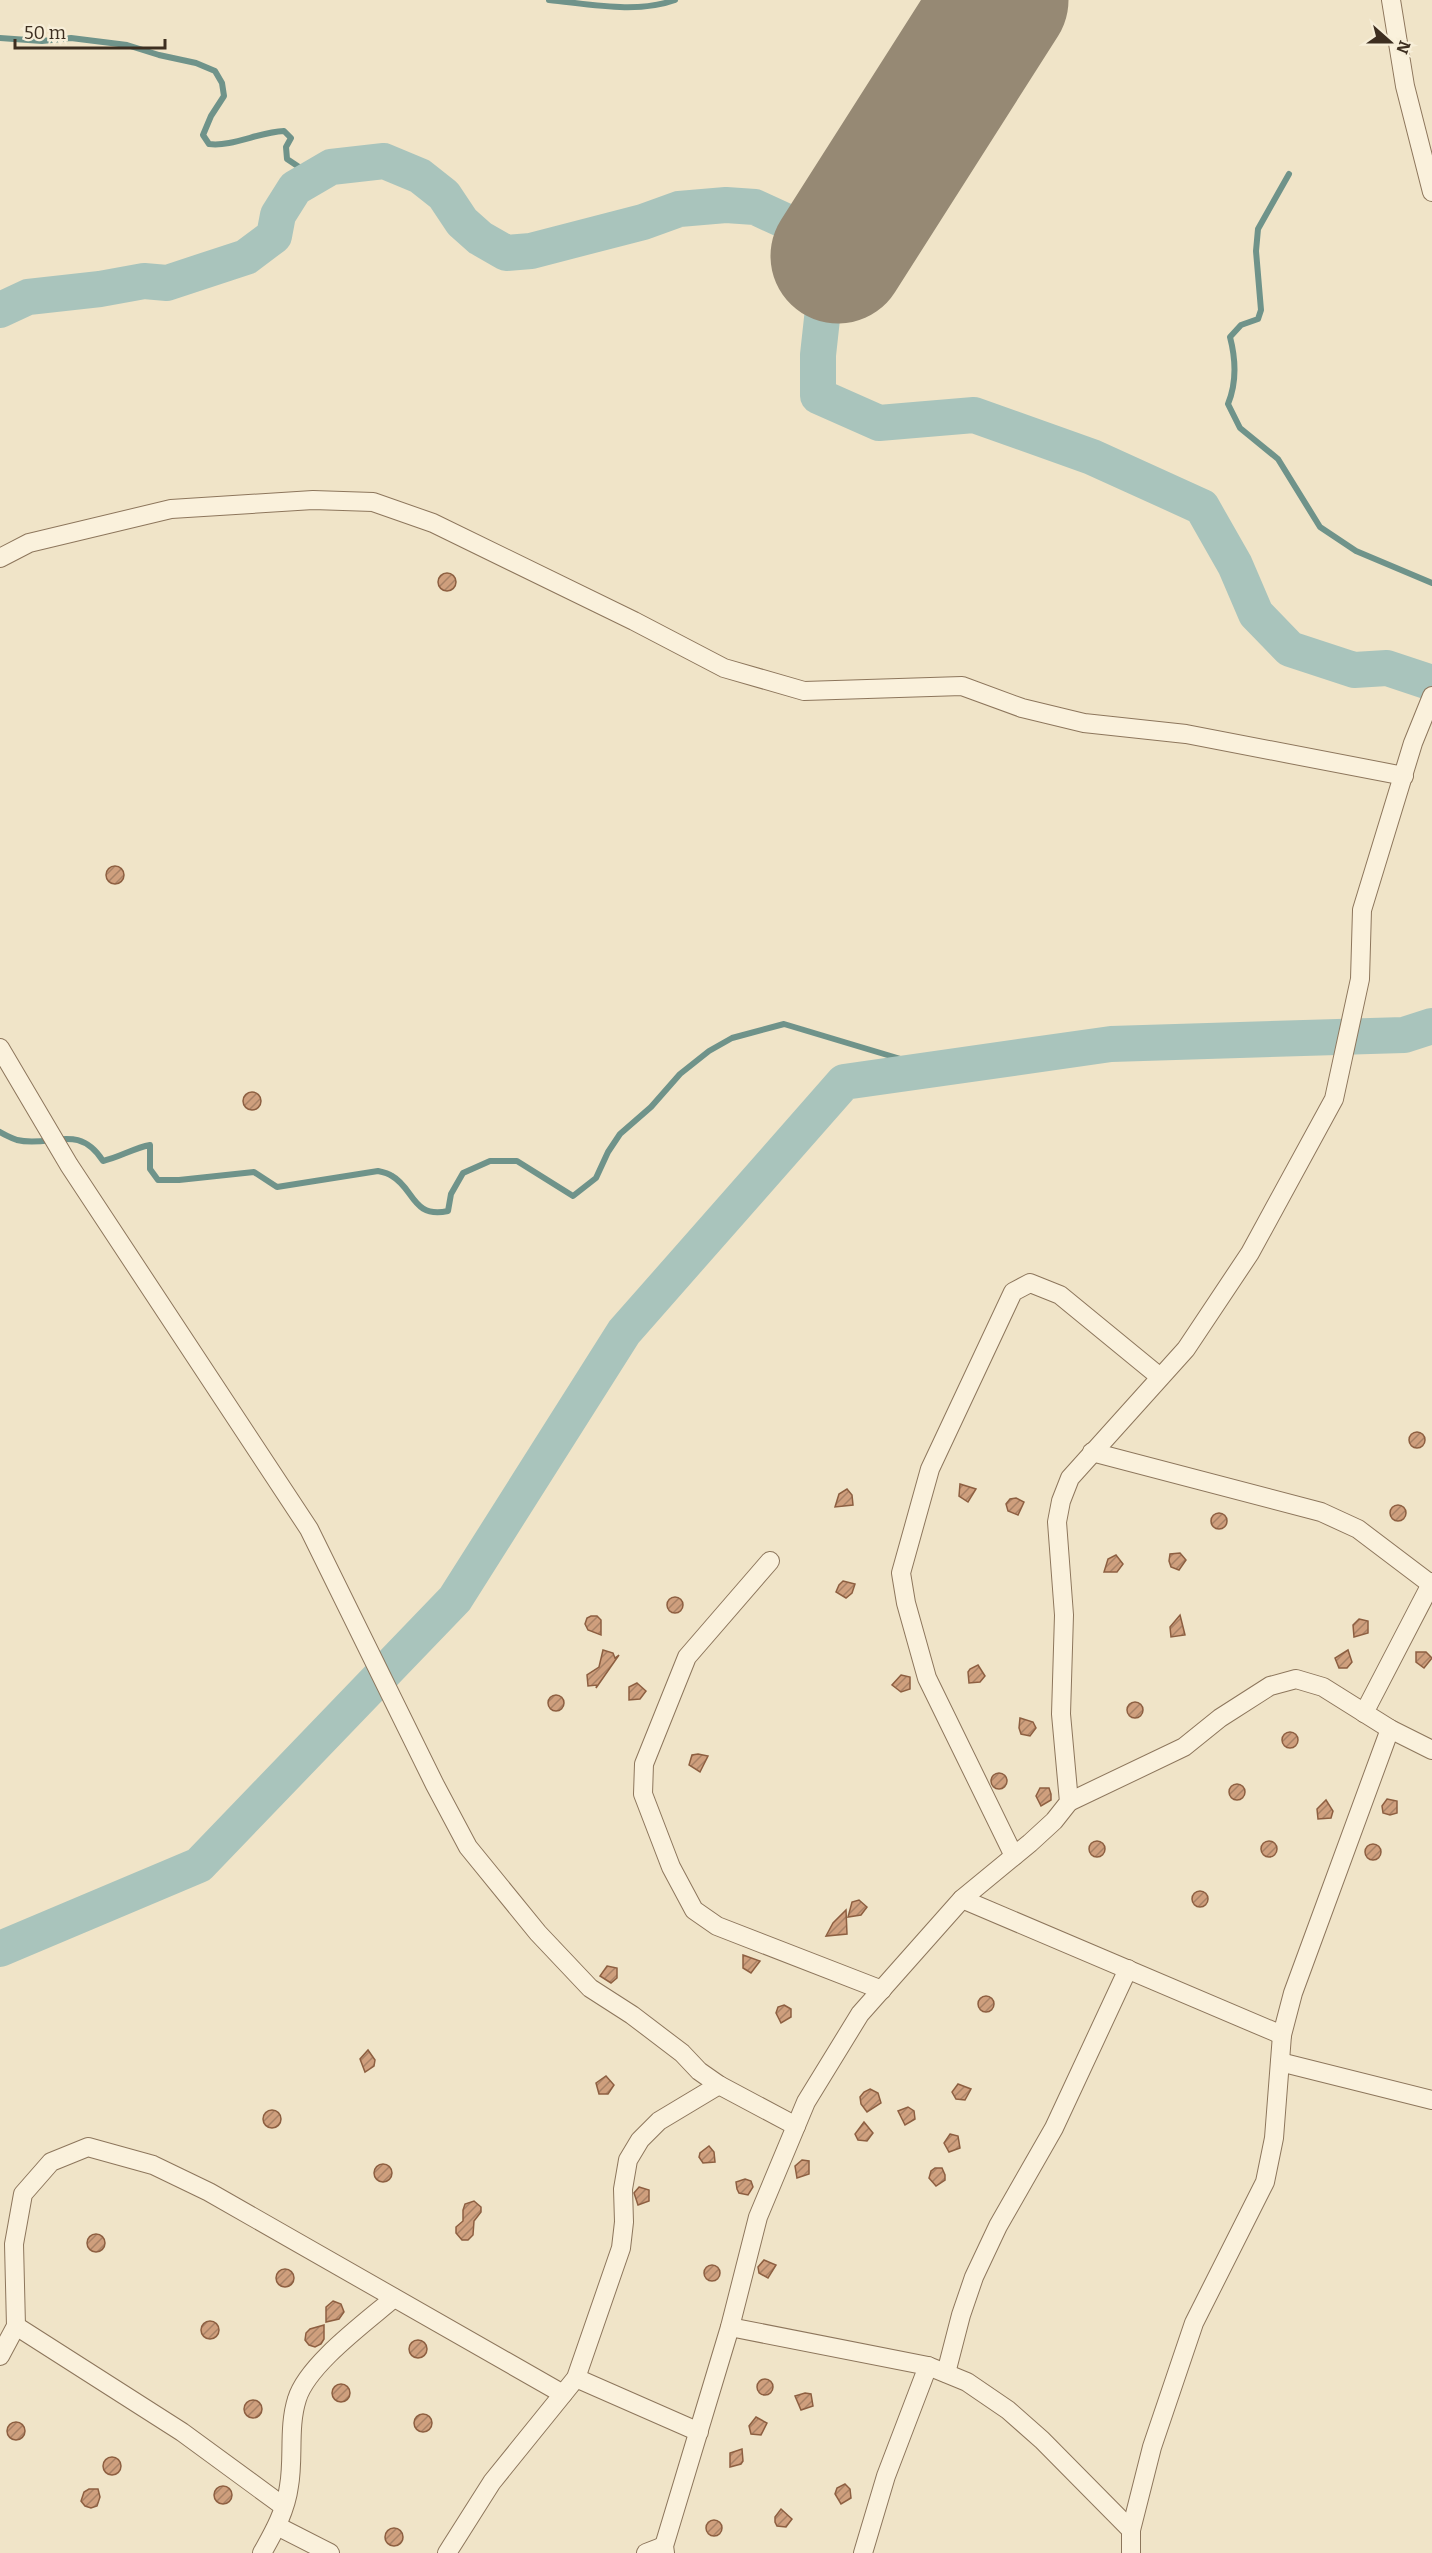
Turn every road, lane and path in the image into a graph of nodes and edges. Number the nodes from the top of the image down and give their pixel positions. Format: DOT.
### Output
graph roads {
  1 [pos="1390,0"];
  2 [pos="1432,192"];
  3 [pos="0,558"];
  4 [pos="1432,696"];
  5 [pos="1404,776"];
  6 [pos="0,1048"];
  7 [pos="1160,1377"];
  8 [pos="1092,1452"];
  9 [pos="770,1562"];
  10 [pos="1432,1584"];
  11 [pos="1364,1713"];
  12 [pos="1390,1729"];
  13 [pos="1432,1750"];
  14 [pos="1069,1802"];
  15 [pos="1014,1856"];
  16 [pos="962,1899"];
  17 [pos="1128,1969"];
  18 [pos="882,1990"];
  19 [pos="1282,2035"];
  20 [pos="1280,2062"];
  21 [pos="719,2085"];
  22 [pos="1432,2100"];
  23 [pos="796,2126"];
  24 [pos="394,2298"];
  25 [pos="16,2326"];
  26 [pos="730,2327"];
  27 [pos="0,2356"];
  28 [pos="928,2366"];
  29 [pos="946,2373"];
  30 [pos="576,2378"];
  31 [pos="563,2394"];
  32 [pos="699,2432"];
  33 [pos="283,2506"];
  34 [pos="277,2526"];
  35 [pos="1131,2530"];
  36 [pos="665,2550"];
  37 [pos="262,2553"];
  38 [pos="330,2553"];
  39 [pos="447,2553"];
  40 [pos="646,2553"];
  41 [pos="863,2553"];
  42 [pos="1131,2553"];
  1 -- 2 [label="street"];
  3 -- 5 [label="street"];
  4 -- 5 [label="street"];
  5 -- 7 [label="street"];
  6 -- 21 [label="street"];
  7 -- 8 [label="street"];
  7 -- 15 [label="street"];
  8 -- 10 [label="street"];
  8 -- 14 [label="street"];
  9 -- 18 [label="street"];
  10 -- 11 [label="street"];
  11 -- 12 [label="street"];
  11 -- 14 [label="street"];
  12 -- 13 [label="street"];
  12 -- 19 [label="street"];
  14 -- 15 [label="street"];
  15 -- 16 [label="street"];
  16 -- 17 [label="street"];
  16 -- 18 [label="street"];
  17 -- 19 [label="street"];
  17 -- 29 [label="street"];
  18 -- 23 [label="street"];
  19 -- 20 [label="street"];
  20 -- 22 [label="street"];
  20 -- 35 [label="street"];
  21 -- 23 [label="street"];
  21 -- 30 [label="street"];
  23 -- 26 [label="street"];
  24 -- 25 [label="street"];
  24 -- 31 [label="street"];
  24 -- 33 [label="street"];
  25 -- 27 [label="street"];
  25 -- 33 [label="street"];
  26 -- 28 [label="street"];
  26 -- 32 [label="street"];
  28 -- 29 [label="street"];
  28 -- 41 [label="street"];
  29 -- 35 [label="street"];
  30 -- 31 [label="street"];
  30 -- 32 [label="street"];
  31 -- 39 [label="street"];
  32 -- 36 [label="street"];
  33 -- 34 [label="street"];
  34 -- 37 [label="street"];
  34 -- 38 [label="street"];
  35 -- 42 [label="street"];
  36 -- 40 [label="street"];
}
